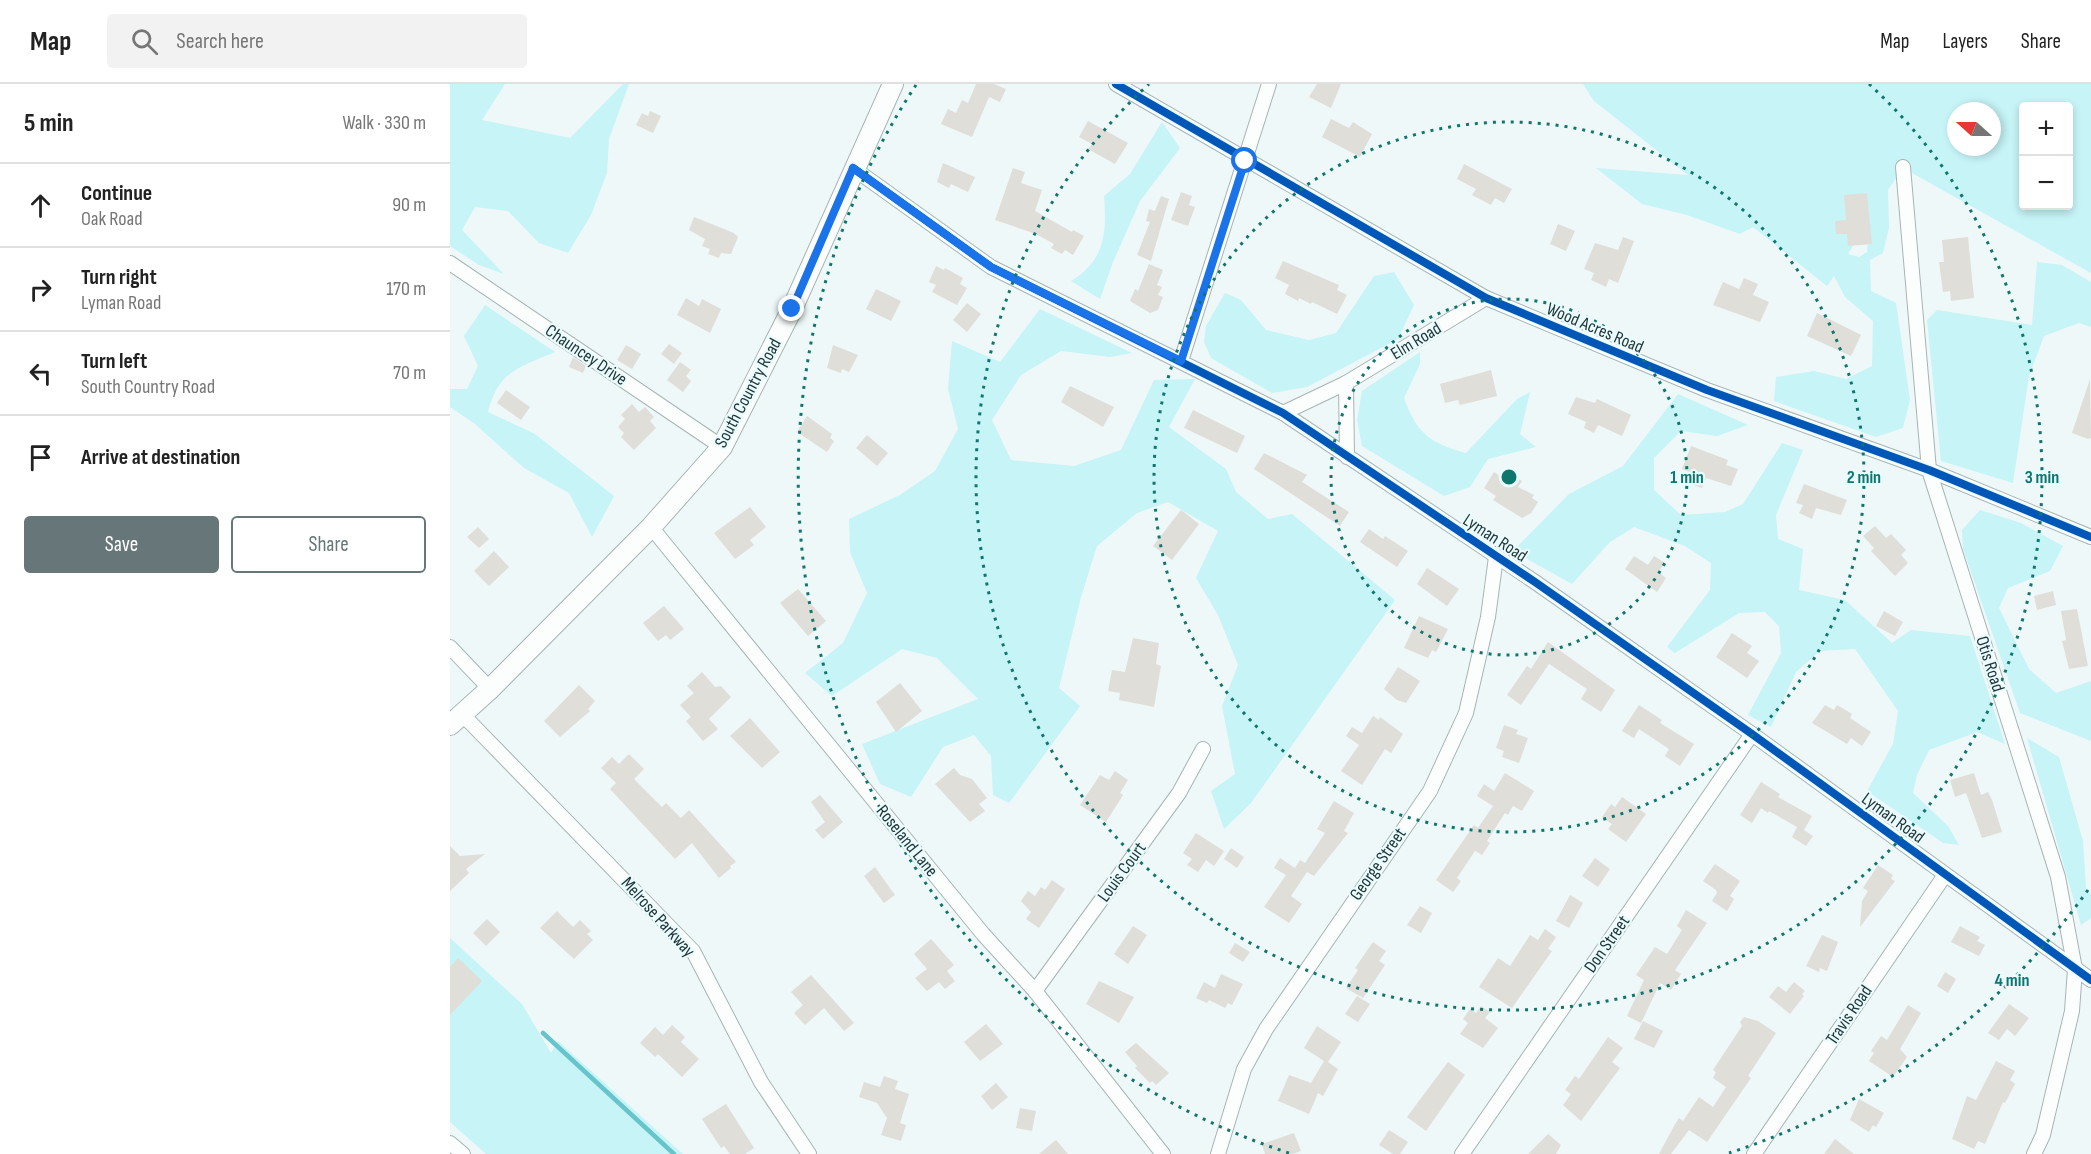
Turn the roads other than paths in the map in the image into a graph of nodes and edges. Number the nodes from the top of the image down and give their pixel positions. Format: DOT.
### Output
graph roads {
  1 [pos="893,84"];
  2 [pos="1116,84"];
  3 [pos="1269,84"];
  4 [pos="1245,161"];
  5 [pos="1903,167"];
  6 [pos="853,168"];
  7 [pos="450,263"];
  8 [pos="1486,298"];
  9 [pos="1181,361"];
  10 [pos="1346,383"];
  11 [pos="1282,413"];
  12 [pos="722,447"];
  13 [pos="1347,457"];
  14 [pos="1929,471"];
  15 [pos="651,527"];
  16 [pos="2091,537"];
  17 [pos="1496,557"];
  18 [pos="450,647"];
  19 [pos="490,689"];
  20 [pos="456,719"];
  21 [pos="1752,734"];
  22 [pos="1203,749"];
  23 [pos="1945,875"];
  24 [pos="2075,969"];
  25 [pos="2091,980"];
  26 [pos="1035,991"];
  27 [pos="450,1143"];
  28 [pos="463,1154"];
  29 [pos="809,1154"];
  30 [pos="1162,1154"];
  31 [pos="1218,1154"];
  32 [pos="1462,1154"];
  33 [pos="1754,1154"];
  34 [pos="2034,1154"];
  1 -- 6 [label="main road, South Country Road"];
  2 -- 4 [label="street, Wood Acres Road"];
  3 -- 4 [label="street"];
  4 -- 8 [label="street, Wood Acres Road"];
  4 -- 9 [label="street"];
  5 -- 14 [label="street, Otis Road"];
  6 -- 9 [label="street, Lyman Road"];
  6 -- 12 [label="main road, South Country Road"];
  7 -- 12 [label="street, Chauncey Drive"];
  8 -- 10 [label="street, Elm Road"];
  8 -- 14 [label="street, Wood Acres Road"];
  9 -- 11 [label="street, Lyman Road"];
  10 -- 11 [label="street, Elm Road"];
  10 -- 13 [label="street"];
  11 -- 13 [label="street, Lyman Road"];
  12 -- 15 [label="main road, South Country Road"];
  13 -- 17 [label="street, Lyman Road"];
  14 -- 16 [label="street, Wood Acres Road"];
  14 -- 24 [label="street, Otis Road"];
  15 -- 19 [label="main road, South Country Road"];
  15 -- 26 [label="street, Roseland Lane"];
  17 -- 21 [label="street, Lyman Road"];
  17 -- 31 [label="street, George Street"];
  18 -- 19 [label="street"];
  19 -- 20 [label="main road, South Country Road"];
  20 -- 29 [label="street, Melrose Parkway"];
  21 -- 23 [label="street, Lyman Road"];
  21 -- 32 [label="street, Don Street"];
  22 -- 26 [label="street, Louis Court"];
  23 -- 24 [label="street, Lyman Road"];
  23 -- 33 [label="street, Travis Road"];
  24 -- 25 [label="street, Lyman Road"];
  24 -- 34 [label="street, Otis Road"];
  26 -- 30 [label="street, Roseland Lane"];
  27 -- 28 [label="street"];
}
